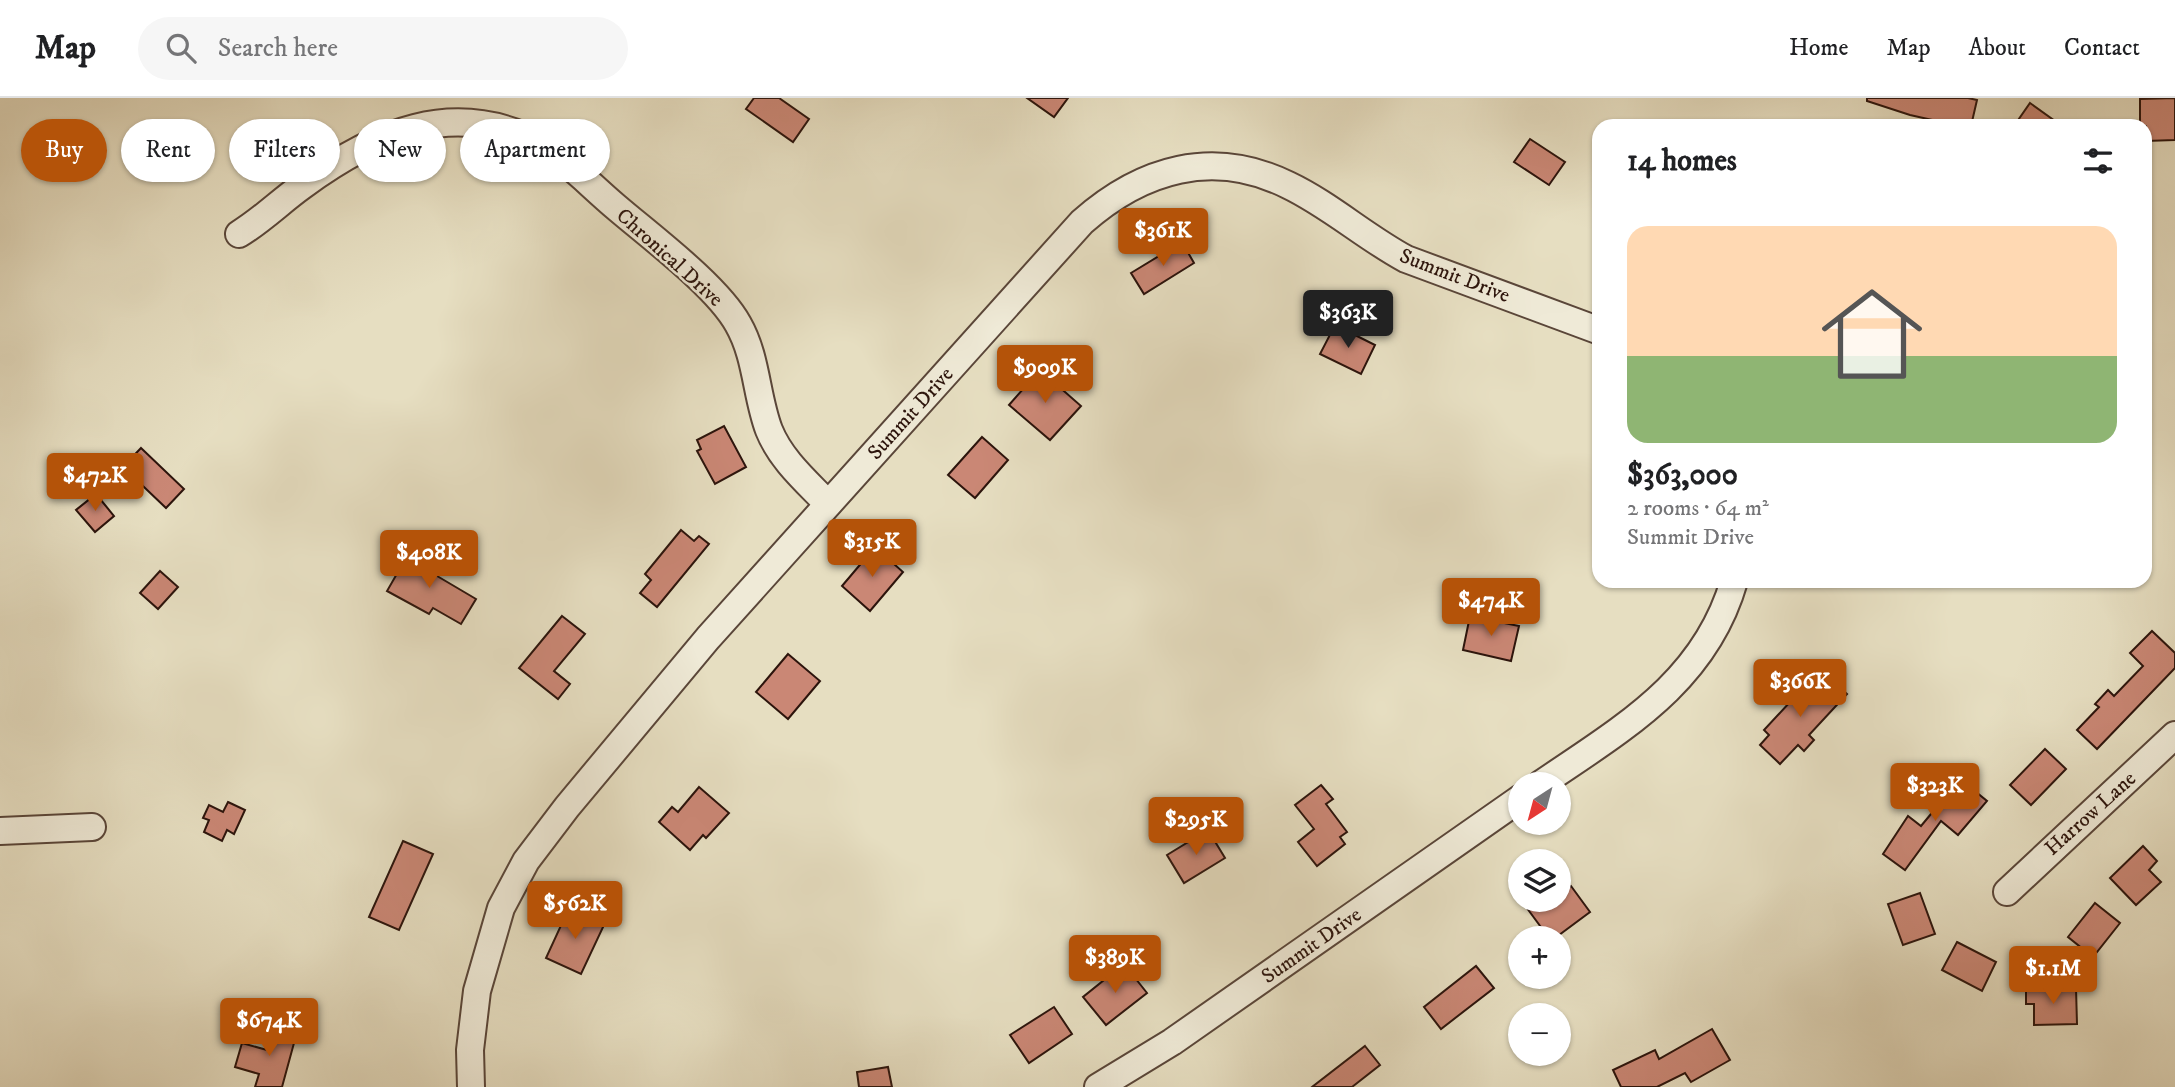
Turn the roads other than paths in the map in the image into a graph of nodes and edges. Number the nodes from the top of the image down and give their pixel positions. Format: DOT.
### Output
graph roads {
  1 [pos="239,234"];
  2 [pos="1592,328"];
  3 [pos="828,504"];
  4 [pos="1732,588"];
  5 [pos="2175,736"];
  6 [pos="1558,772"];
  7 [pos="1508,807"];
  8 [pos="92,827"];
  9 [pos="0,831"];
  10 [pos="2007,892"];
  11 [pos="471,1087"];
  12 [pos="1098,1087"];
  1 -- 3 [label="street, Chronical Drive"];
  2 -- 3 [label="street, Summit Drive"];
  3 -- 11 [label="street, Summit Drive"];
  4 -- 6 [label="street"];
  5 -- 10 [label="street, Harrow Lane"];
  7 -- 12 [label="street, Summit Drive"];
  8 -- 9 [label="street"];
}
